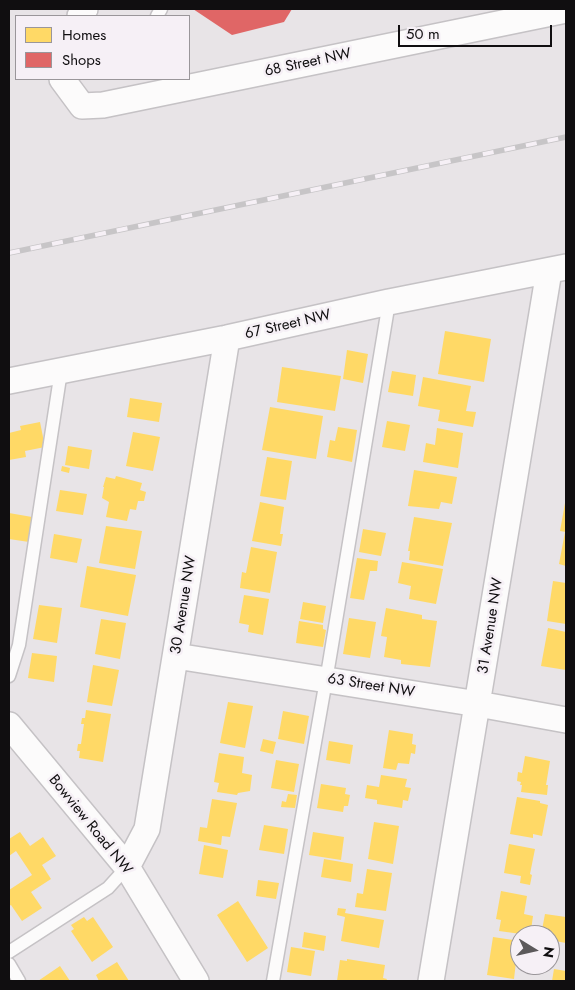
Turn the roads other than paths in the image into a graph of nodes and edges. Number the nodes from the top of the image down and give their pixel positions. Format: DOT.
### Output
graph roads {
  1 [pos="566,10"];
  2 [pos="63,80"];
  3 [pos="166,85"];
  4 [pos="558,269"];
  5 [pos="389,302"];
  6 [pos="227,338"];
  7 [pos="61,372"];
  8 [pos="9,382"];
  9 [pos="176,656"];
  10 [pos="9,676"];
  11 [pos="326,679"];
  12 [pos="478,704"];
  13 [pos="566,720"];
  14 [pos="9,725"];
  15 [pos="127,867"];
  16 [pos="9,952"];
  17 [pos="9,964"];
  18 [pos="20,981"];
  19 [pos="196,981"];
  20 [pos="273,981"];
  21 [pos="431,981"];
  1 -- 3 [label="street, 68 Street NW"];
  2 -- 3 [label="street, 68 Street NW"];
  4 -- 5 [label="street, 67 Street NW"];
  4 -- 12 [label="street, 31 Avenue NW"];
  5 -- 6 [label="street, 67 Street NW"];
  5 -- 11 [label="lane"];
  6 -- 7 [label="street, 67 Street NW"];
  6 -- 9 [label="street, 30 Avenue NW"];
  7 -- 8 [label="street, 67 Street NW"];
  7 -- 10 [label="lane"];
  9 -- 11 [label="street, 63 Street NW"];
  9 -- 15 [label="street, 30 Avenue NW"];
  11 -- 12 [label="street, 63 Street NW"];
  11 -- 20 [label="lane"];
  12 -- 13 [label="street, 63 Street NW"];
  12 -- 21 [label="street, 31 Avenue NW"];
  14 -- 15 [label="street, Bowview Road NW"];
  15 -- 16 [label="lane"];
  15 -- 19 [label="street, Bowview Road NW"];
  17 -- 18 [label="lane"];
}
